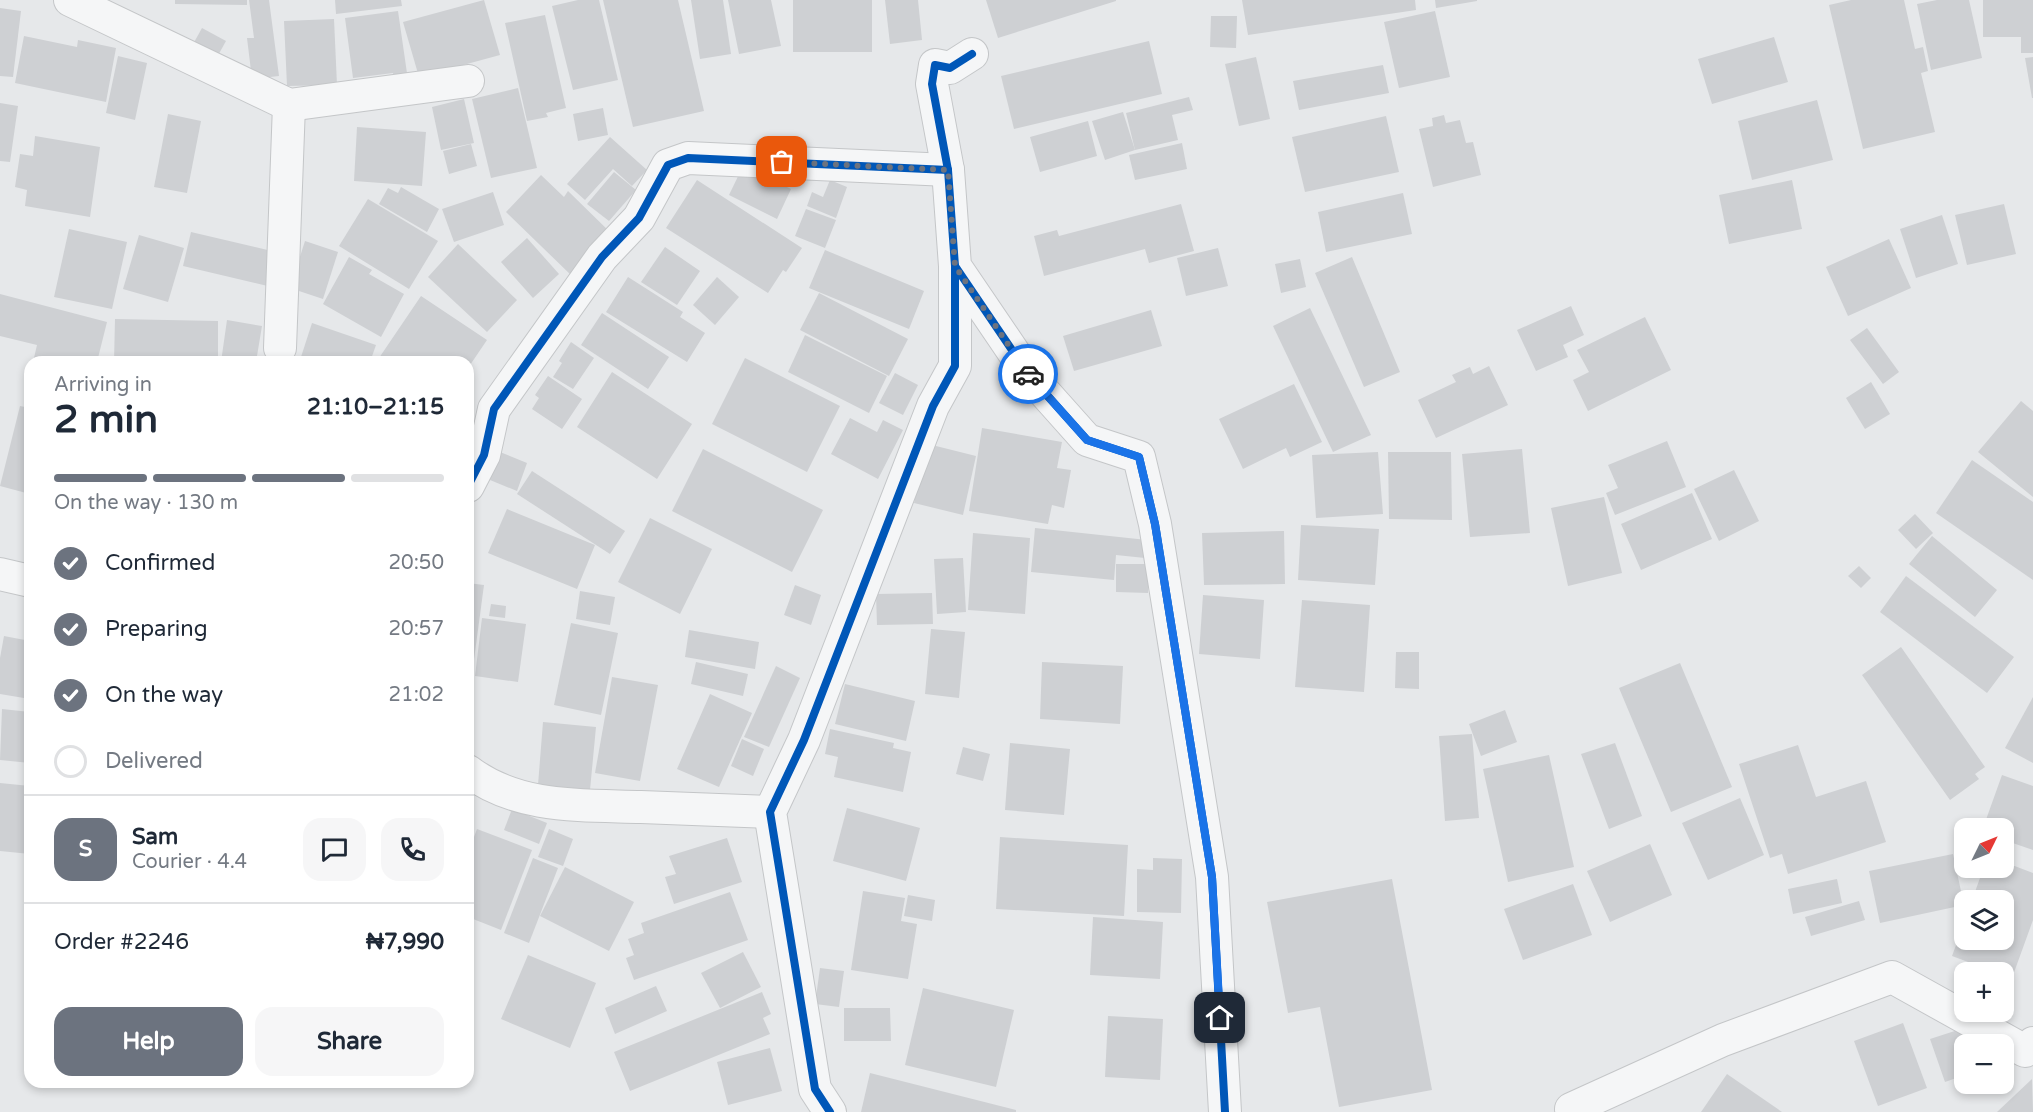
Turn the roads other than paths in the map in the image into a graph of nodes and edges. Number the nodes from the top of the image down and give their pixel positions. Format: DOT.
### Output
graph roads {
  1 [pos="70,0"];
  2 [pos="972,54"];
  3 [pos="468,81"];
  4 [pos="288,105"];
  5 [pos="948,170"];
  6 [pos="955,266"];
  7 [pos="280,348"];
  8 [pos="474,475"];
  9 [pos="0,574"];
  10 [pos="24,580"];
  11 [pos="474,776"];
  12 [pos="770,812"];
  13 [pos="2033,1043"];
  14 [pos="1570,1111"];
  15 [pos="830,1112"];
  16 [pos="1225,1112"];
  1 -- 4 [label="street"];
  2 -- 5 [label="street"];
  3 -- 4 [label="street"];
  4 -- 7 [label="street"];
  5 -- 6 [label="street"];
  5 -- 8 [label="street"];
  6 -- 12 [label="street"];
  6 -- 16 [label="street"];
  9 -- 10 [label="street"];
  11 -- 12 [label="street"];
  12 -- 15 [label="street"];
  13 -- 14 [label="street"];
}
